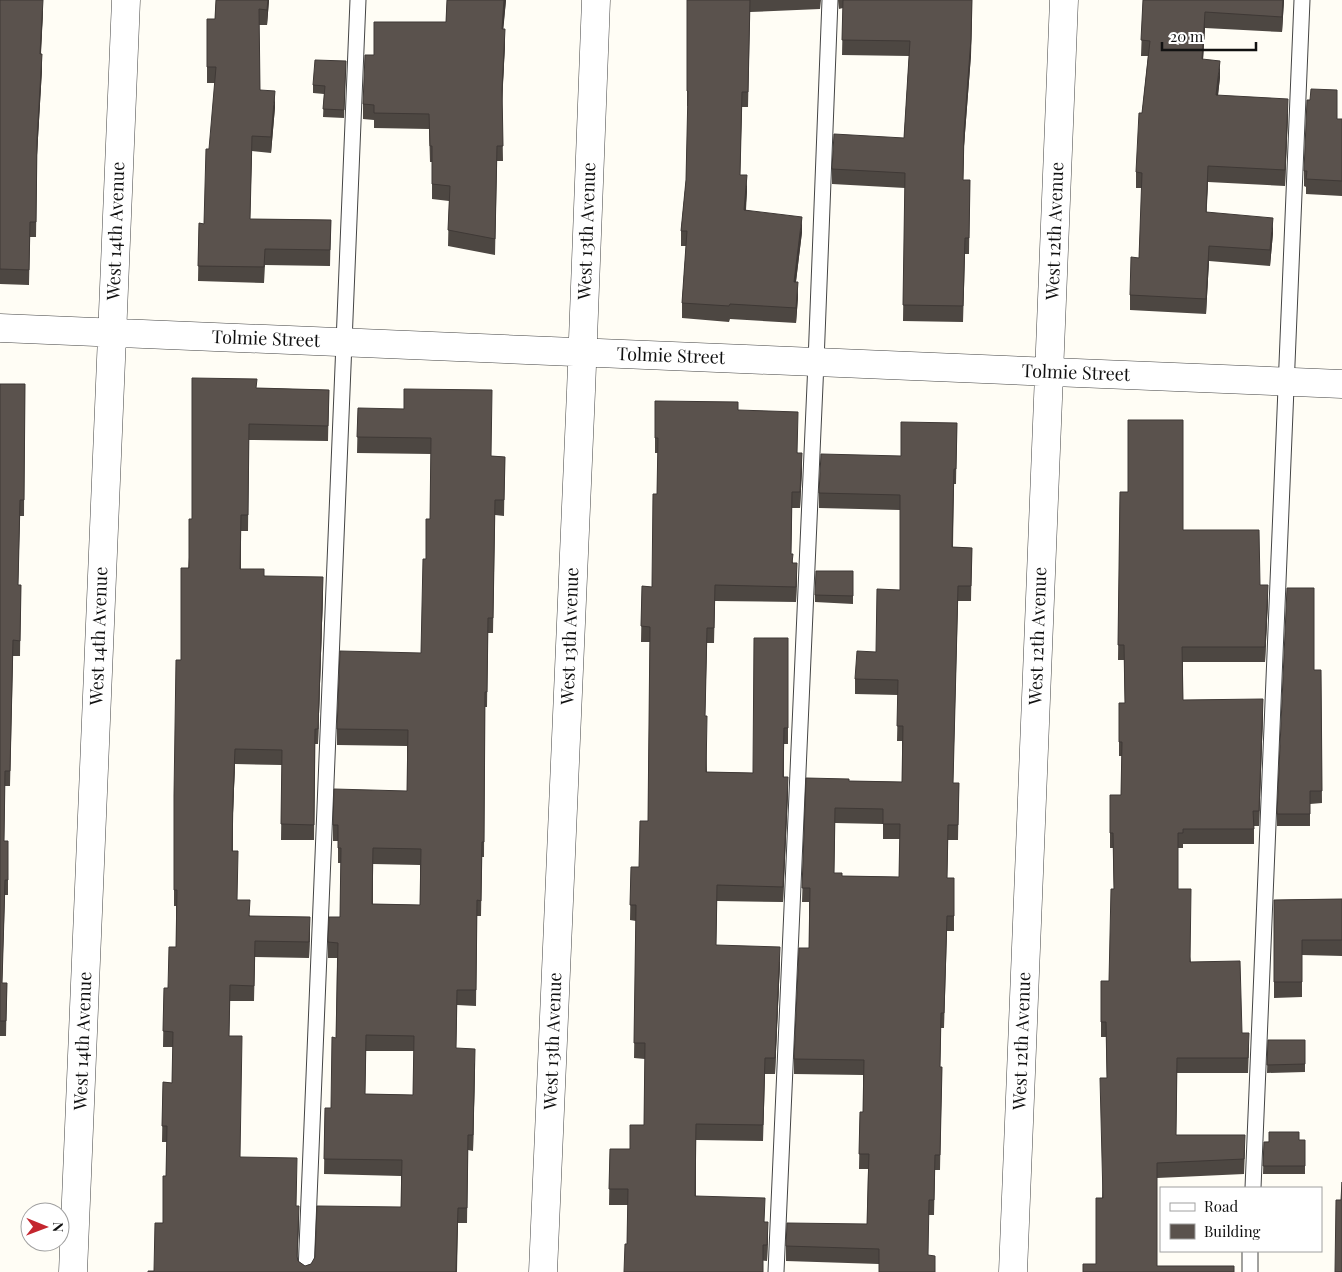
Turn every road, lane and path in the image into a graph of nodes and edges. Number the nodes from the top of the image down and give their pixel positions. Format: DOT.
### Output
graph roads {
  1 [pos="126,0"];
  2 [pos="358,0"];
  3 [pos="596,0"];
  4 [pos="830,0"];
  5 [pos="1064,0"];
  6 [pos="1302,0"];
  7 [pos="0,328"];
  8 [pos="112,333"];
  9 [pos="344,343"];
  10 [pos="582,353"];
  11 [pos="816,362"];
  12 [pos="1049,372"];
  13 [pos="1286,382"];
  14 [pos="1342,384"];
  15 [pos="1253,1187"];
  16 [pos="1250,1252"];
  17 [pos="73,1272"];
  18 [pos="306,1272"];
  19 [pos="543,1272"];
  20 [pos="776,1272"];
  21 [pos="1013,1272"];
  22 [pos="1250,1272"];
  1 -- 8 [label="street, West 14th Avenue"];
  2 -- 9 [label="lane"];
  3 -- 10 [label="street, West 13th Avenue"];
  4 -- 11 [label="lane"];
  5 -- 12 [label="street, West 12th Avenue"];
  6 -- 13 [label="lane"];
  7 -- 8 [label="street, Tolmie Street"];
  8 -- 9 [label="street, Tolmie Street"];
  8 -- 17 [label="street, West 14th Avenue"];
  9 -- 10 [label="street, Tolmie Street"];
  9 -- 18 [label="lane"];
  10 -- 11 [label="street, Tolmie Street"];
  10 -- 19 [label="street, West 13th Avenue"];
  11 -- 12 [label="street, Tolmie Street"];
  11 -- 20 [label="lane"];
  12 -- 13 [label="street, Tolmie Street"];
  12 -- 21 [label="street, West 12th Avenue"];
  13 -- 14 [label="street, Tolmie Street"];
  13 -- 15 [label="lane"];
  16 -- 22 [label="lane"];
}
